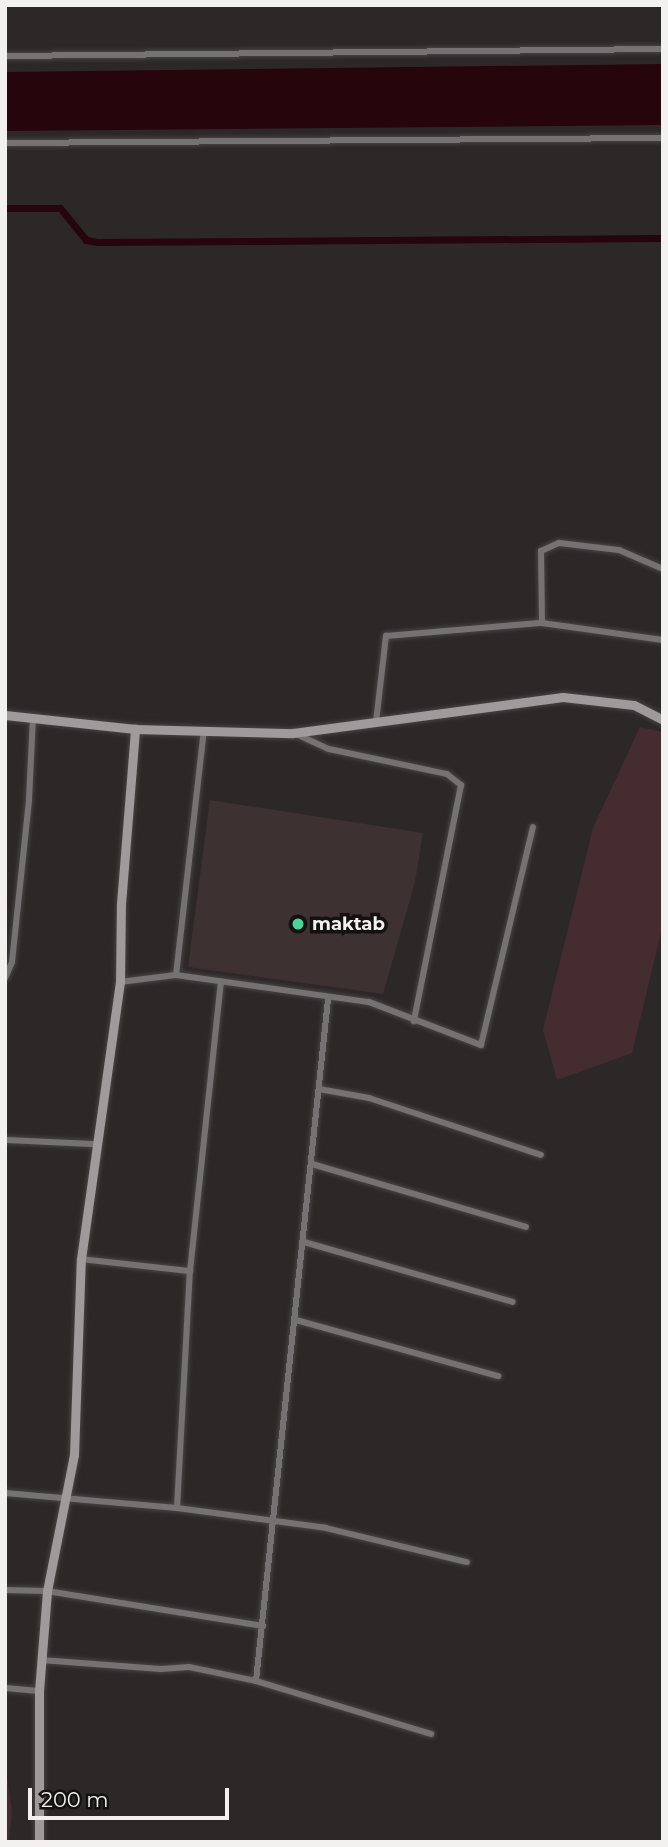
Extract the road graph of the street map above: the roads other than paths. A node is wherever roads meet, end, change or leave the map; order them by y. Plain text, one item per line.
1 (663, 49) edge
2 (5, 56) edge
3 (663, 138) edge
4 (5, 144) edge
5 (663, 569) edge
6 (542, 623) junction
7 (663, 640) edge
8 (5, 715) edge
9 (33, 717) junction
10 (663, 720) edge
11 (376, 722) junction
12 (135, 729) junction
13 (204, 731) junction
14 (293, 733) junction
15 (533, 827) dead end
16 (176, 975) junction
17 (5, 978) edge
18 (120, 982) junction
19 (221, 982) junction
20 (328, 999) junction
21 (414, 1021) junction
22 (319, 1089) junction
23 (5, 1140) edge
24 (94, 1144) junction
25 (541, 1155) dead end
26 (312, 1164) junction
27 (526, 1227) dead end
28 (304, 1242) junction
29 (81, 1259) junction
30 (190, 1271) junction
31 (513, 1302) dead end
32 (296, 1320) junction
33 (498, 1376) dead end
34 (5, 1493) edge
35 (65, 1497) junction
36 (177, 1508) junction
37 (276, 1522) junction
38 (467, 1562) dead end
39 (5, 1590) edge
40 (47, 1591) junction
41 (263, 1626) junction
42 (41, 1660) junction
43 (256, 1681) junction
44 (5, 1688) edge
45 (39, 1690) junction
46 (431, 1734) dead end
47 (39, 1842) edge

1 - 2 street
3 - 4 street
5 - 6 street
6 - 7 street
6 - 11 street
8 - 9 street
9 - 12 street
9 - 17 street
10 - 11 street
11 - 14 street
12 - 13 street
12 - 18 street
13 - 14 street
13 - 16 street
14 - 21 street
15 - 21 street
16 - 18 street
16 - 19 street
18 - 24 street
19 - 20 street
19 - 30 street
20 - 21 street
20 - 22 street
22 - 25 street
22 - 26 street
23 - 24 street
24 - 29 street
26 - 27 street
26 - 28 street
28 - 31 street
28 - 32 street
29 - 30 street
29 - 35 street
30 - 36 street
32 - 33 street
32 - 37 street
34 - 35 street
35 - 36 street
35 - 40 street
36 - 37 street
37 - 38 street
37 - 41 street
39 - 40 street
40 - 41 street
40 - 42 street
41 - 43 street
42 - 43 street
42 - 45 street
43 - 46 street
44 - 45 street
45 - 47 street

